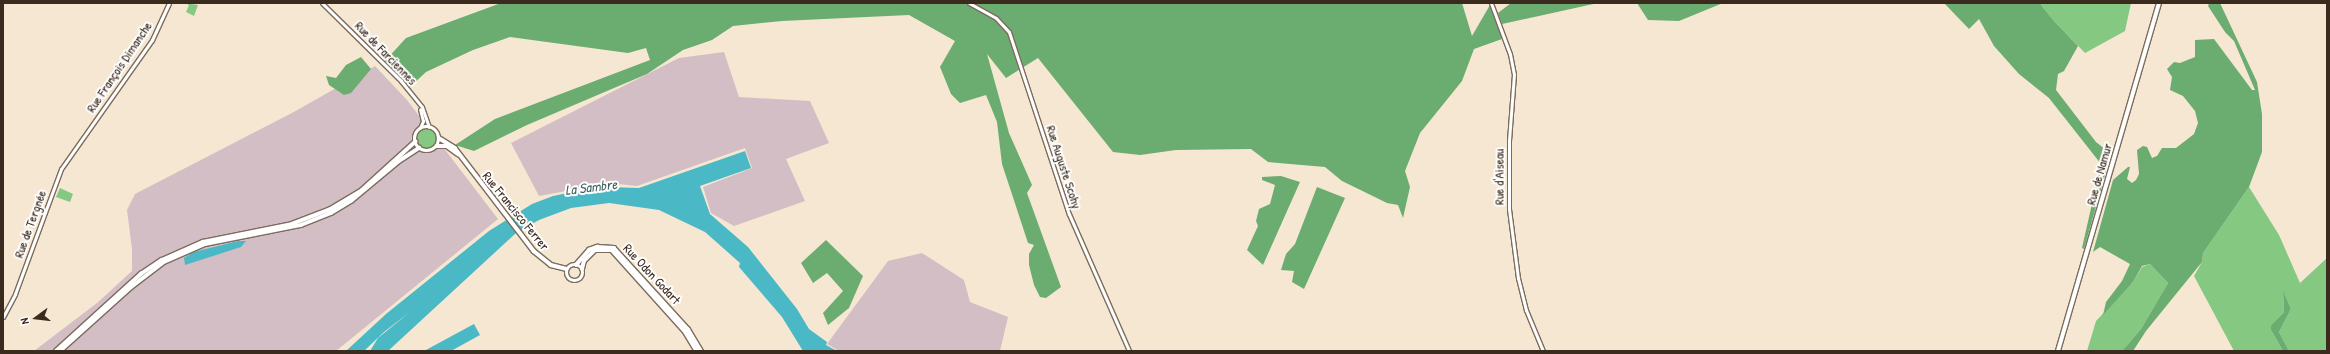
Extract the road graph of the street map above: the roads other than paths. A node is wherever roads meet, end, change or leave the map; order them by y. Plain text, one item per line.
1 (168, 3) edge
2 (322, 3) edge
3 (969, 3) edge
4 (1491, 3) edge
5 (2159, 3) edge
6 (417, 102) junction
7 (429, 127) junction
8 (420, 128) junction
9 (439, 138) junction
10 (81, 140) joint
11 (415, 142) junction
12 (437, 146) junction
13 (419, 148) junction
14 (458, 154) junction
15 (576, 264) junction
16 (567, 269) junction
17 (582, 269) junction
18 (146, 272) junction
19 (3, 317) edge
20 (56, 351) edge
21 (60, 351) edge
22 (697, 351) edge
23 (701, 351) edge
24 (1129, 351) edge
25 (1543, 351) edge
26 (2058, 351) edge

1 - 10 street, Rue François Dimanche
2 - 6 street, Rue de Farciennes
3 - 24 street, Rue Auguste Scohy
4 - 25 street, Rue d'Aiseau
5 - 26 main road, Rue de Namur
6 - 7 street, Rue de Farciennes
6 - 8 street, Rue de Farciennes
7 - 8 main road
7 - 9 main road
8 - 11 main road
9 - 12 main road
9 - 14 main road, Rue Francisco Ferrer
10 - 19 street, Rue de Tergnée
11 - 13 main road
11 - 18 main road
12 - 13 main road
12 - 14 main road, Rue Francisco Ferrer
13 - 18 main road
14 - 16 main road, Rue Francisco Ferrer
15 - 16 main road
15 - 17 main road
15 - 23 main road, Rue Odon Godart
16 - 17 main road
17 - 22 main road, Rue Odon Godart
18 - 20 main road
18 - 21 main road

